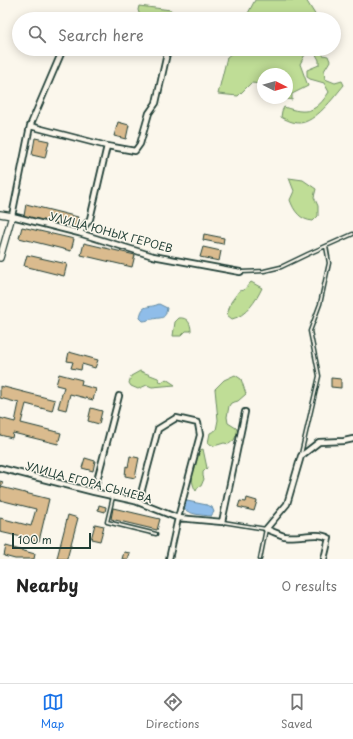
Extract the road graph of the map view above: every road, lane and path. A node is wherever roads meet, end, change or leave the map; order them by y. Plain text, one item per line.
1 (60, 56) edge
2 (166, 56) edge
3 (30, 126) junction
4 (107, 146) junction
5 (0, 214) edge
6 (12, 216) junction
7 (79, 233) junction
8 (353, 234) edge
9 (326, 246) junction
10 (0, 258) edge
11 (240, 272) joint
12 (119, 396) dead end
13 (245, 412) dead end
14 (353, 439) edge
15 (300, 456) junction
16 (0, 468) edge
17 (94, 492) junction
18 (113, 497) junction
19 (135, 501) junction
20 (178, 518) junction
21 (222, 522) junction
22 (266, 529) junction
23 (156, 534) dead end
24 (169, 559) edge
25 (260, 559) edge
26 (324, 559) edge

1 - 3 street
2 - 4 street
3 - 4 street
3 - 6 street
4 - 7 street
5 - 6 street, УЛИЦА ЮНЫХ ГЕРОЕВ
6 - 7 street, УЛИЦА ЮНЫХ ГЕРОЕВ
6 - 10 street
7 - 11 street, УЛИЦА ЮНЫХ ГЕРОЕВ
8 - 9 lane
9 - 11 lane
9 - 15 lane
12 - 17 street
13 - 21 street
14 - 15 street
15 - 22 street
16 - 17 street, УЛИЦА ЕГОРА СЫЧЕВА
17 - 18 street, УЛИЦА ЕГОРА СЫЧЕВА
18 - 19 street, УЛИЦА ЕГОРА СЫЧЕВА
18 - 23 lane
19 - 20 street, УЛИЦА ЕГОРА СЫЧЕВА
19 - 20 street
20 - 21 street, УЛИЦА ЕГОРА СЫЧЕВА
20 - 24 street
21 - 22 lane
22 - 25 lane
22 - 26 street

